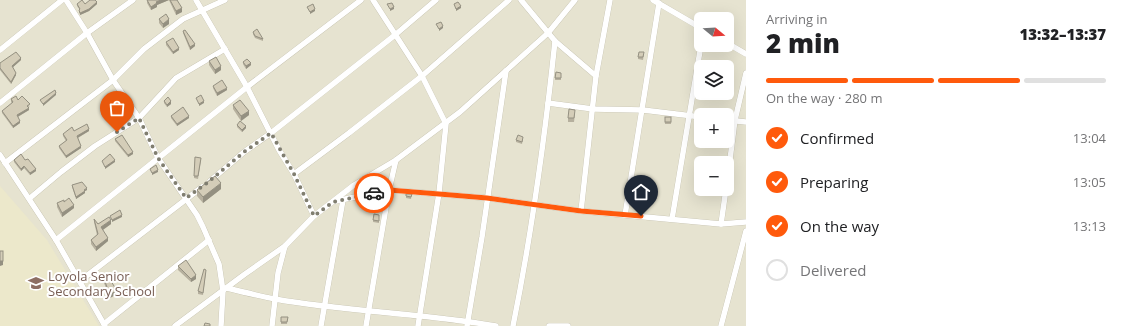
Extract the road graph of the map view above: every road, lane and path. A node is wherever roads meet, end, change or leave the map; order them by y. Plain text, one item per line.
1 (62, 0) edge
2 (66, 0) edge
3 (133, 0) edge
4 (196, 0) edge
5 (225, 0) edge
6 (361, 0) edge
7 (373, 0) edge
8 (436, 0) edge
9 (509, 0) edge
10 (521, 0) edge
11 (575, 0) edge
12 (610, 0) edge
13 (653, 0) edge
14 (659, 3) junction
15 (202, 10) junction
16 (694, 24) edge
17 (87, 33) junction
18 (548, 33) junction
19 (395, 35) junction
20 (555, 40) junction
21 (734, 47) edge
22 (225, 49) junction
23 (0, 50) edge
24 (700, 52) edge
25 (746, 54) edge
26 (506, 70) junction
27 (746, 74) edge
28 (422, 76) junction
29 (596, 76) junction
30 (113, 80) junction
31 (247, 87) junction
32 (0, 103) edge
33 (548, 103) junction
34 (593, 109) junction
35 (643, 110) junction
36 (689, 116) junction
37 (694, 116) edge
38 (139, 118) junction
39 (736, 120) junction
40 (746, 122) edge
41 (446, 124) junction
42 (271, 133) junction
43 (0, 155) edge
44 (731, 156) edge
45 (158, 158) junction
46 (396, 160) junction
47 (5, 163) junction
48 (294, 174) junction
49 (389, 190) junction
50 (439, 194) junction
51 (725, 196) edge
52 (30, 198) junction
53 (186, 198) junction
54 (487, 198) junction
55 (343, 200) junction
56 (333, 202) junction
57 (534, 205) junction
58 (581, 211) junction
59 (625, 215) junction
60 (314, 216) junction
61 (672, 219) junction
62 (746, 222) edge
63 (721, 224) junction
64 (746, 231) edge
65 (56, 240) junction
66 (209, 240) junction
67 (285, 246) junction
68 (80, 282) junction
69 (225, 290) junction
70 (274, 299) junction
71 (325, 306) junction
72 (369, 310) junction
73 (419, 317) junction
74 (185, 318) junction
75 (467, 324) edge
76 (105, 325) edge
77 (175, 326) edge
78 (182, 326) edge
79 (221, 326) edge
80 (272, 326) edge
81 (321, 326) edge
82 (366, 326) edge
83 (418, 326) edge
84 (496, 326) edge
85 (513, 326) edge
86 (549, 326) edge
87 (568, 326) edge
88 (721, 326) edge

1 - 23 street
2 - 17 street
3 - 17 street
4 - 15 street
5 - 15 street
6 - 31 street
7 - 19 street
8 - 19 street
9 - 28 street
10 - 18 street
11 - 18 street
12 - 29 street
13 - 14 street
14 - 16 street
14 - 35 street
15 - 22 street
15 - 30 street
17 - 30 street
17 - 32 street
18 - 20 street
18 - 26 street
19 - 28 street
19 - 42 street
20 - 29 street
20 - 33 street
21 - 25 street
22 - 31 street
22 - 38 street
24 - 36 street
26 - 41 street
26 - 54 street
27 - 39 street
28 - 41 street
28 - 48 street
29 - 34 street
30 - 38 street
30 - 47 street
31 - 42 street
31 - 45 street
33 - 34 street
33 - 57 street
34 - 35 street
34 - 58 street
35 - 36 street
35 - 59 street
36 - 37 street
36 - 61 street
38 - 45 street
38 - 52 street
39 - 40 street
39 - 44 street
41 - 46 street
41 - 50 street
42 - 48 street
42 - 53 street
43 - 47 street
45 - 53 street
45 - 65 street
46 - 49 street
46 - 56 street
47 - 52 street
48 - 60 street
49 - 50 street
49 - 55 street
49 - 72 street
50 - 54 street
50 - 73 street
51 - 63 street
52 - 65 street
53 - 66 street
53 - 68 street
54 - 57 street
54 - 75 street
55 - 56 street
55 - 71 street
56 - 60 street
57 - 58 street
57 - 85 street
58 - 59 street
59 - 61 street
60 - 67 street
61 - 63 street
62 - 63 street
64 - 88 street
65 - 68 street
66 - 69 street
66 - 76 street
67 - 69 street
67 - 70 street
68 - 76 street
69 - 70 street
69 - 74 street
69 - 79 street
70 - 71 street
70 - 80 street
71 - 72 street
71 - 81 street
72 - 73 street
72 - 82 street
73 - 75 street
73 - 83 street
74 - 77 street
74 - 78 street
75 - 84 street
86 - 87 street

